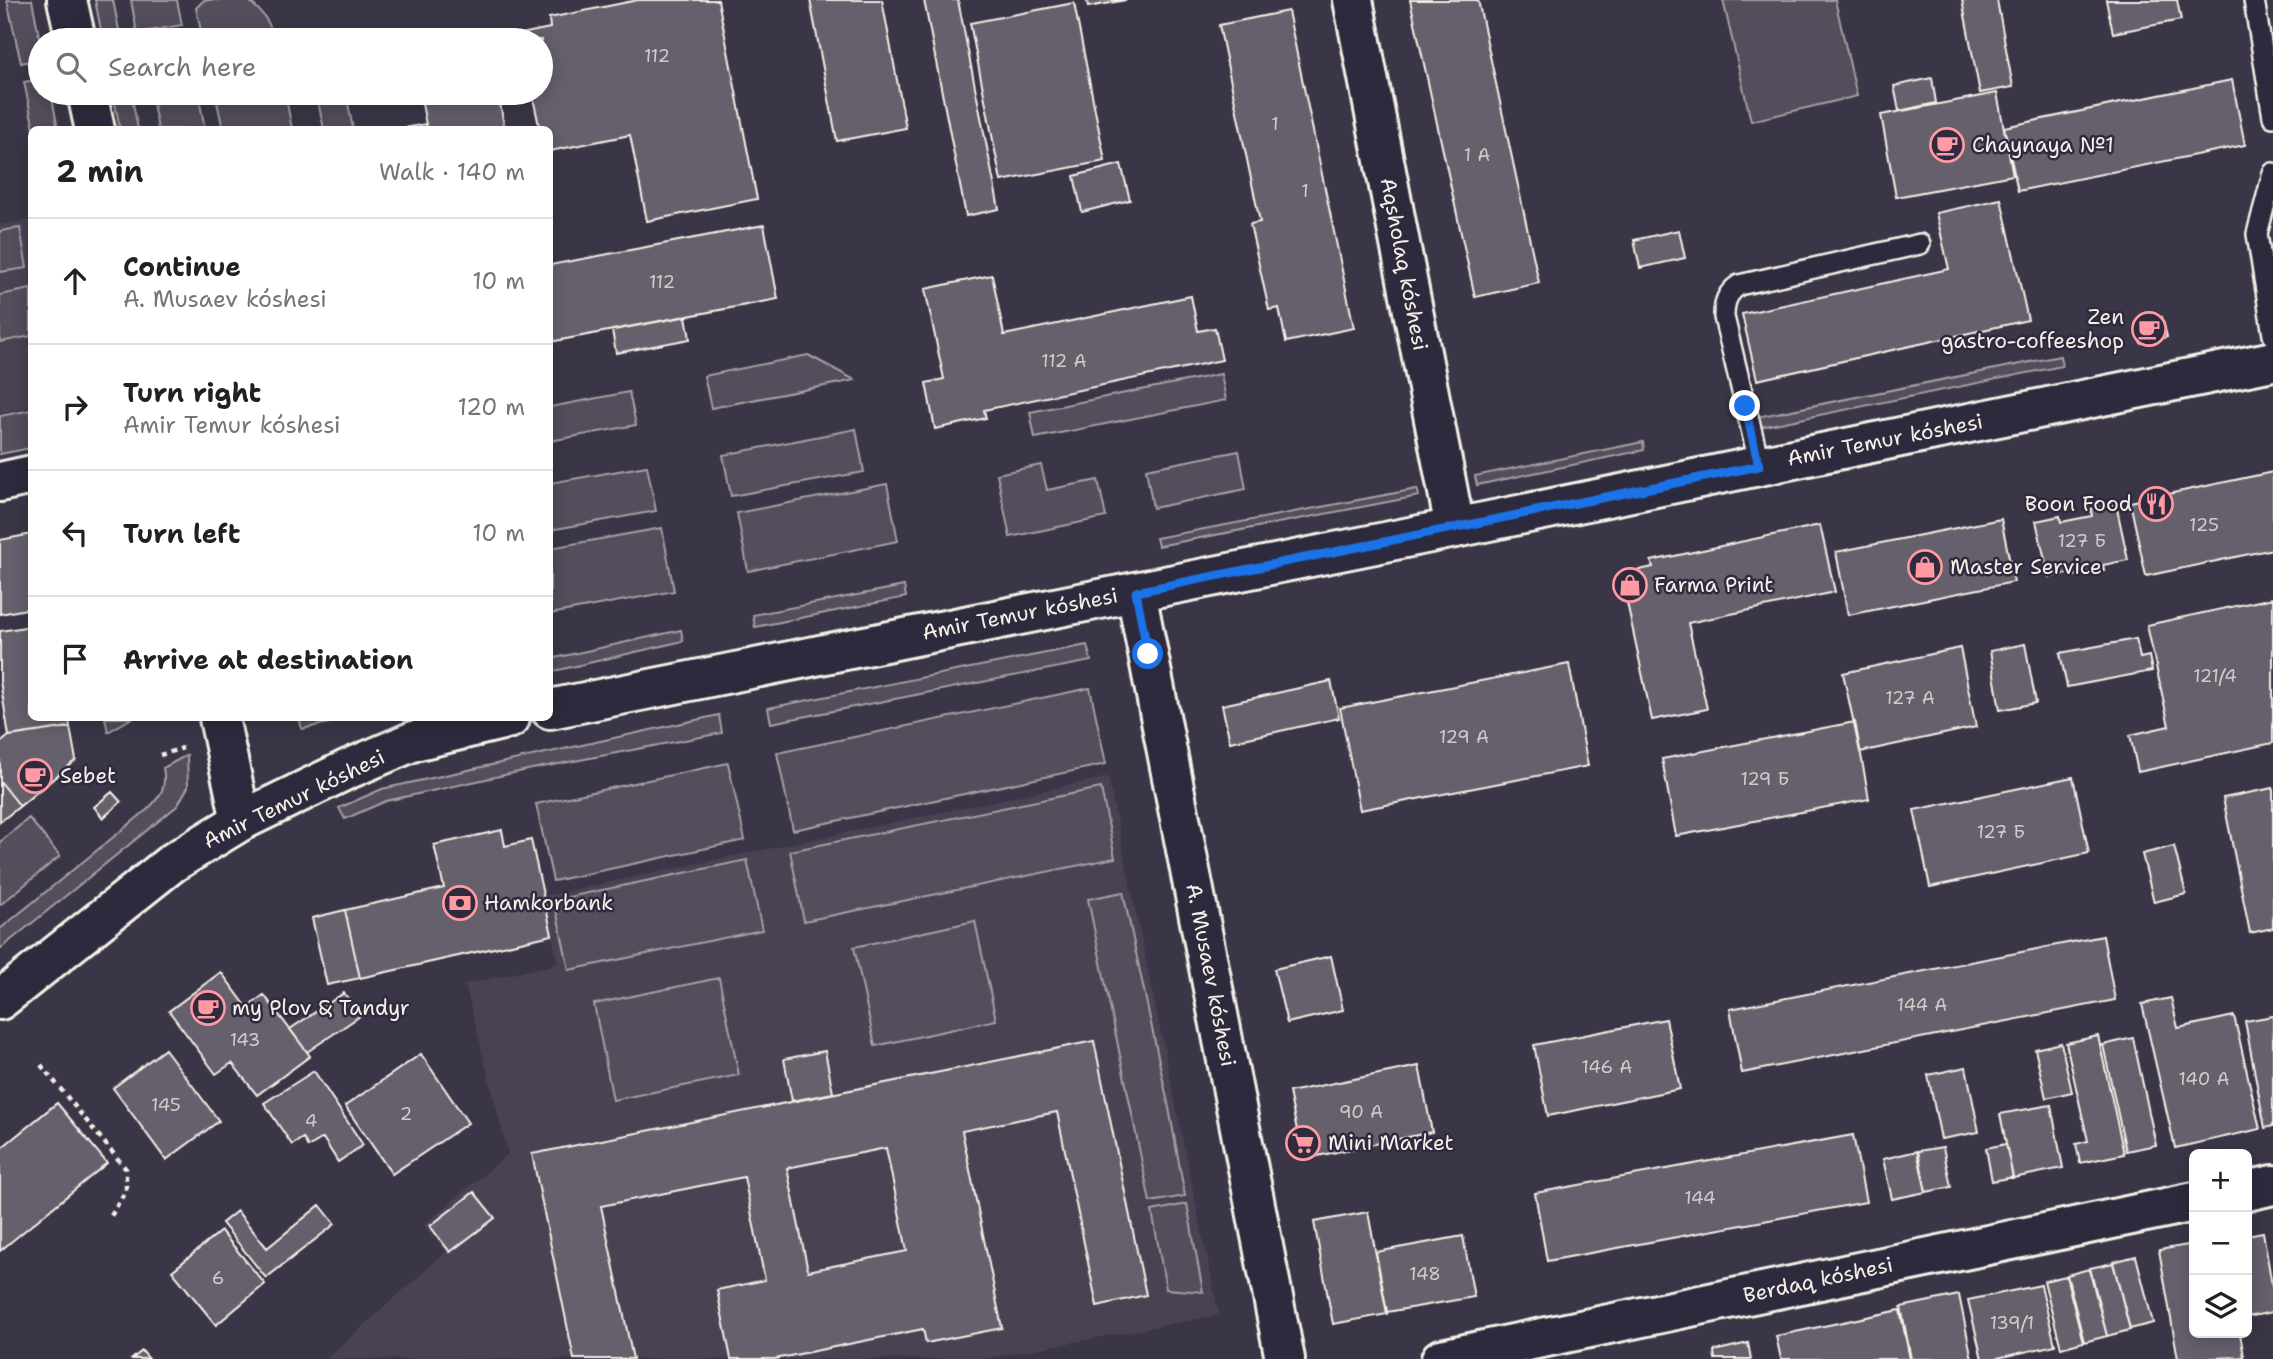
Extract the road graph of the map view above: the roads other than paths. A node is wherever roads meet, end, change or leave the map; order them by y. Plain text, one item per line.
1 (67, 0) edge
2 (1353, 0) edge
3 (2254, 0) edge
4 (73, 28) edge
5 (89, 105) edge
6 (2273, 117) edge
7 (93, 126) edge
8 (2273, 173) edge
9 (1920, 244) dead end
10 (2273, 335) edge
11 (2273, 361) edge
12 (1759, 466) junction
13 (28, 476) edge
14 (0, 482) edge
15 (1455, 528) junction
16 (1136, 592) junction
17 (553, 708) edge
18 (220, 721) edge
19 (495, 721) edge
20 (241, 821) junction
21 (0, 1000) edge
22 (2273, 1185) edge
23 (2252, 1190) edge
24 (2189, 1203) edge
25 (1285, 1359) edge
26 (1441, 1359) edge

1 - 4 main road
2 - 15 main road, Aqsholaq kóshesi
3 - 6 lane
5 - 7 main road
8 - 10 lane
9 - 12 lane
11 - 12 main road, Amir Temur kóshesi
12 - 15 main road, Amir Temur kóshesi
13 - 14 main road
15 - 16 main road, Amir Temur kóshesi
16 - 17 main road, Amir Temur kóshesi
16 - 25 main road, A. Musaev kóshesi
18 - 20 main road
19 - 20 main road, Amir Temur kóshesi
20 - 21 main road, Amir Temur kóshesi
22 - 23 main road
24 - 26 main road, Berdaq kóshesi

